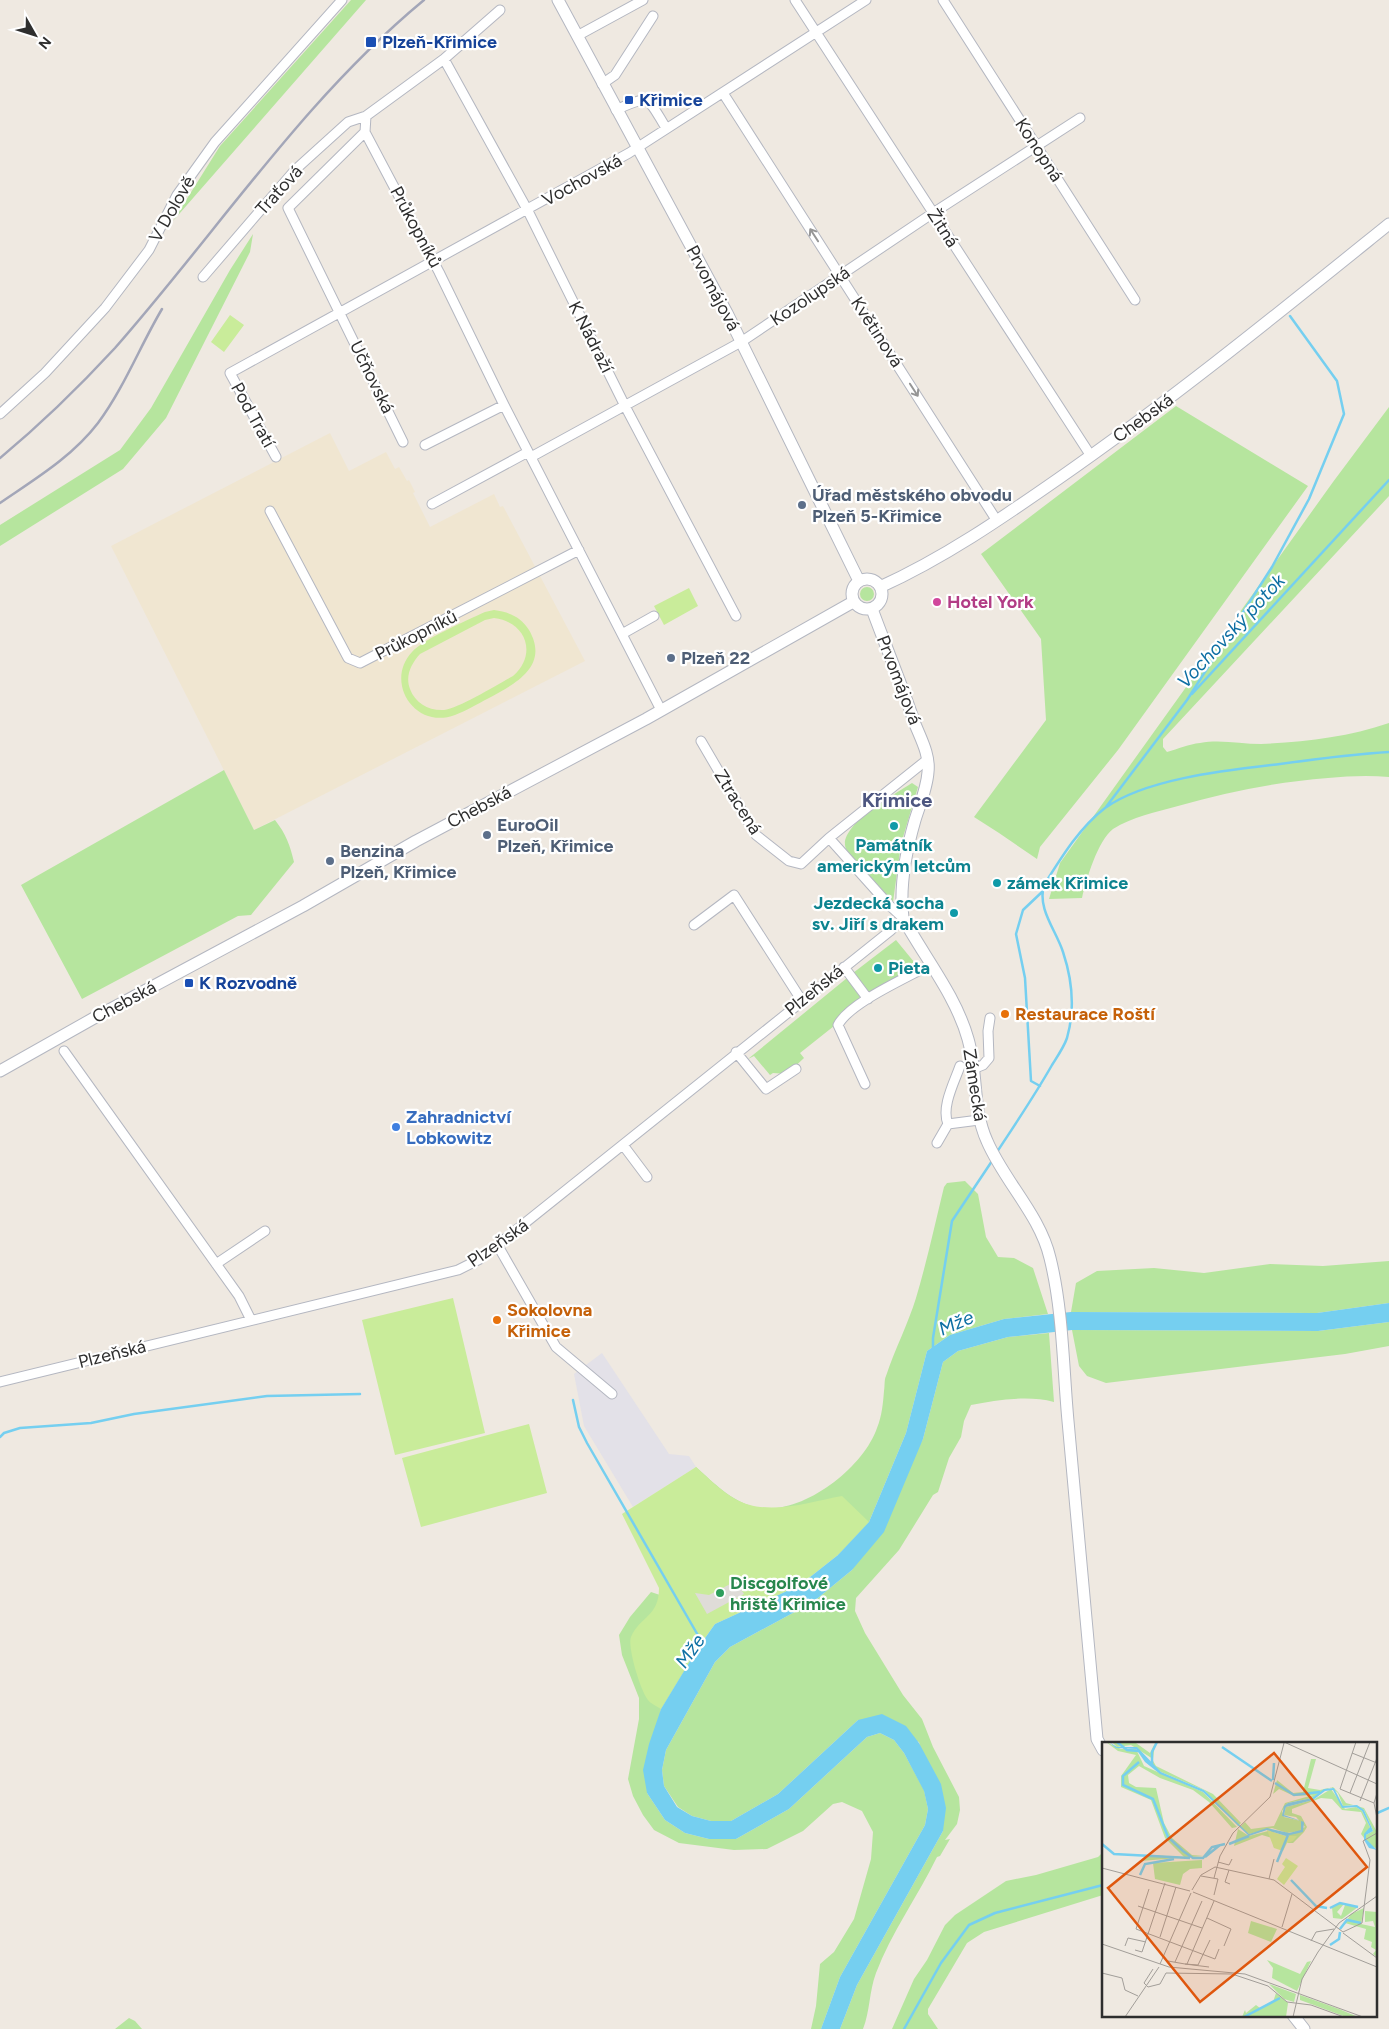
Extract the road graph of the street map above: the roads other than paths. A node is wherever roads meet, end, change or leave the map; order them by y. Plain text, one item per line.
1 (342, 0) edge
2 (558, 0) edge
3 (643, 0) edge
4 (795, 0) edge
5 (866, 0) edge
6 (943, 0) edge
7 (500, 10) dead end
8 (653, 16) dead end
9 (816, 33) junction
10 (577, 36) junction
11 (444, 59) junction
12 (602, 84) junction
13 (724, 93) junction
14 (616, 110) junction
15 (366, 116) junction
16 (1080, 118) dead end
17 (666, 128) junction
18 (365, 132) junction
19 (1036, 147) junction
20 (637, 148) junction
21 (288, 208) joint
22 (528, 211) junction
23 (933, 213) junction
24 (1389, 224) edge
25 (434, 262) junction
26 (203, 276) dead end
27 (840, 276) junction
28 (1135, 300) dead end
29 (340, 313) junction
30 (742, 342) junction
31 (504, 405) junction
32 (625, 406) junction
33 (0, 414) edge
34 (403, 442) dead end
35 (425, 445) dead end
36 (530, 454) junction
37 (1091, 456) junction
38 (276, 457) dead end
39 (432, 504) dead end
40 (270, 511) dead end
41 (997, 521) junction
42 (579, 550) junction
43 (860, 581) junction
44 (880, 587) junction
45 (853, 602) junction
46 (872, 609) junction
47 (654, 616) dead end
48 (736, 616) dead end
49 (622, 634) junction
50 (661, 710) junction
51 (701, 741) dead end
52 (927, 756) junction
53 (829, 838) junction
54 (903, 918) junction
55 (694, 925) dead end
56 (844, 967) junction
57 (922, 969) dead end
58 (868, 999) junction
59 (802, 1001) junction
60 (990, 1018) dead end
61 (64, 1051) dead end
62 (736, 1052) junction
63 (960, 1066) dead end
64 (796, 1069) dead end
65 (973, 1069) junction
66 (0, 1071) edge
67 (865, 1084) dead end
68 (979, 1120) junction
69 (948, 1124) junction
70 (937, 1143) dead end
71 (622, 1145) junction
72 (647, 1177) dead end
73 (265, 1231) dead end
74 (498, 1246) junction
75 (216, 1264) junction
76 (251, 1320) junction
77 (0, 1382) edge
78 (612, 1394) dead end
79 (1102, 1748) edge
80 (1294, 2016) edge
81 (1304, 2029) edge

1 - 33 street, V Dolově
2 - 10 street, Prvomájová
3 - 10 street
4 - 9 street, Žitná
5 - 9 street, Vochovská
6 - 19 street, Konopná
7 - 11 street, Traťová
8 - 12 street
9 - 13 street, Vochovská
9 - 23 street, Žitná
10 - 12 street, Prvomájová
11 - 15 street, Traťová
11 - 22 street, K Nádraží
12 - 14 street, Prvomájová
13 - 17 street, Vochovská
27 -> 13 street, Květinová
14 - 17 street
14 - 20 street, Prvomájová
15 - 18 street
15 - 26 street, Traťová
16 - 19 street, Kozolupská
17 - 20 street, Vochovská
18 - 21 street, Traťová
18 - 25 street, Průkopníků
19 - 23 street, Kozolupská
19 - 28 street, Konopná
20 - 22 street, Vochovská
20 - 30 street, Prvomájová
21 - 29 street, Učňovská
22 - 25 street, Vochovská
22 - 32 street, K Nádraží
23 - 27 street, Kozolupská
23 - 37 street, Žitná
24 - 37 street, Chebská
25 - 29 street, Vochovská
25 - 31 street, Průkopníků
27 - 30 street, Kozolupská
27 -> 41 street, Květinová
29 - 34 street, Učňovská
29 - 38 street, Pod Tratí
30 - 32 street, Kozolupská
30 - 43 street, Prvomájová
31 - 35 street
31 - 36 street, Průkopníků
32 - 36 street, Kozolupská
32 - 48 street, K Nádraží
36 - 39 street, Kozolupská
36 - 42 street, Průkopníků
37 - 41 street, Chebská
40 - 42 street, Průkopníků
41 - 44 street, Chebská
42 - 49 street, Průkopníků
43 - 44 street
43 - 45 street
44 - 46 street
45 - 46 street
45 - 50 street, Chebská
46 - 52 street, Prvomájová
47 - 49 street
49 - 50 street, Průkopníků
50 - 66 street, Chebská
51 - 53 street, Ztracená
52 - 53 street
52 - 54 street
53 - 54 street
54 - 56 street, Plzeňská
54 - 65 street, Zámecká
55 - 59 street
56 - 58 street
56 - 59 street, Plzeňská
57 - 58 street
58 - 67 street
59 - 62 street, Plzeňská
60 - 65 street
61 - 75 street
62 - 64 street
62 - 71 street, Plzeňská
63 - 69 street
65 - 68 street, Zámecká
68 - 69 street
68 - 79 street, Zámecká
69 - 70 street
71 - 72 street
71 - 74 street, Plzeňská
73 - 75 street
74 - 76 street, Plzeňská
74 - 78 street
75 - 76 street
76 - 77 street, Plzeňská
80 - 81 street

